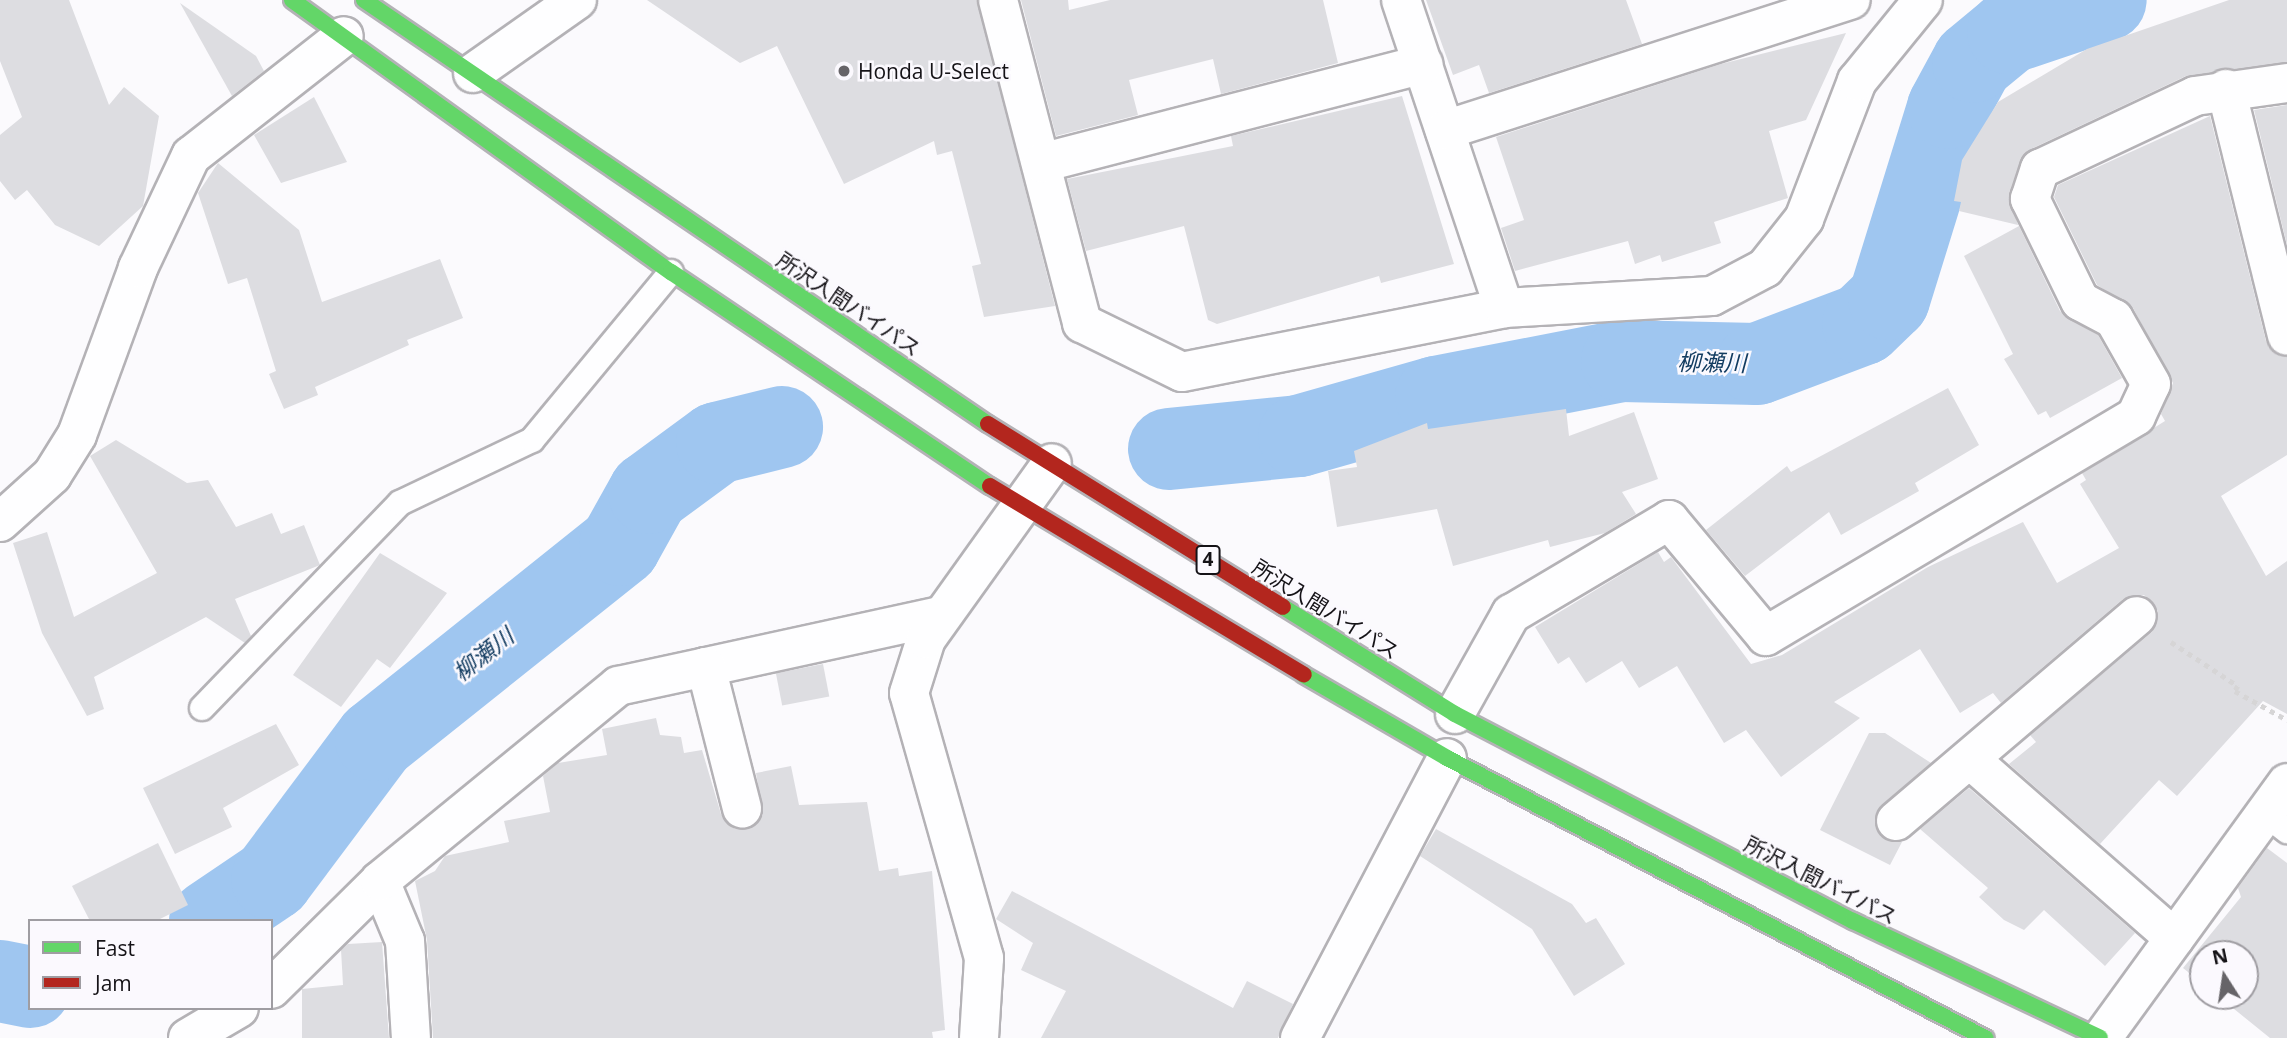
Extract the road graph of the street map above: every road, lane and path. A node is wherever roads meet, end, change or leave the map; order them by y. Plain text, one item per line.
1 (292, 0) edge
2 (363, 0) edge
3 (577, 0) edge
4 (998, 0) edge
5 (1401, 0) edge
6 (1851, 0) edge
7 (1923, 0) edge
8 (344, 36) junction
9 (1423, 64) junction
10 (473, 73) junction
11 (2287, 83) edge
12 (2226, 89) junction
13 (1445, 130) junction
14 (1041, 163) junction
15 (671, 272) junction
16 (1504, 308) junction
17 (2287, 336) edge
18 (1052, 463) junction
19 (1021, 507) junction
20 (0, 522) edge
21 (2137, 616) joint
22 (940, 617) junction
23 (706, 667) junction
24 (202, 708) dead end
25 (1455, 714) junction
26 (2287, 720) edge
27 (1447, 758) junction
28 (1972, 761) junction
29 (2287, 783) edge
30 (742, 808) dead end
31 (1896, 821) dead end
32 (2276, 822) edge
33 (380, 881) junction
34 (2174, 938) junction
35 (273, 987) edge
36 (236, 1010) edge
37 (188, 1038) edge
38 (411, 1038) edge
39 (979, 1038) edge
40 (1300, 1038) edge
41 (1985, 1038) edge
42 (2101, 1038) edge

1 - 8 main road
2 - 10 main road, 所沢入間バイパス / 4
3 - 10 street
4 - 14 street
5 - 9 street
6 - 13 street
7 - 16 street
8 - 15 main road
8 - 20 street
9 - 13 street
9 - 14 street
10 - 18 main road, 所沢入間バイパス / 4
11 - 12 street
12 - 17 street
12 - 25 street
13 - 16 street
14 - 16 street
15 - 19 main road
15 - 24 lane
18 - 19 street
18 - 25 main road, 所沢入間バイパス / 4
19 - 22 street
19 - 27 main road
21 - 26 path
21 - 28 street
22 - 23 street
22 - 39 street
23 - 30 street
23 - 33 street
25 - 42 main road, 所沢入間バイパス / 4
27 - 40 street
27 - 41 main road
28 - 31 street
28 - 34 street
29 - 32 street
32 - 34 street
33 - 35 street
33 - 38 street
34 - 42 street
36 - 37 street

